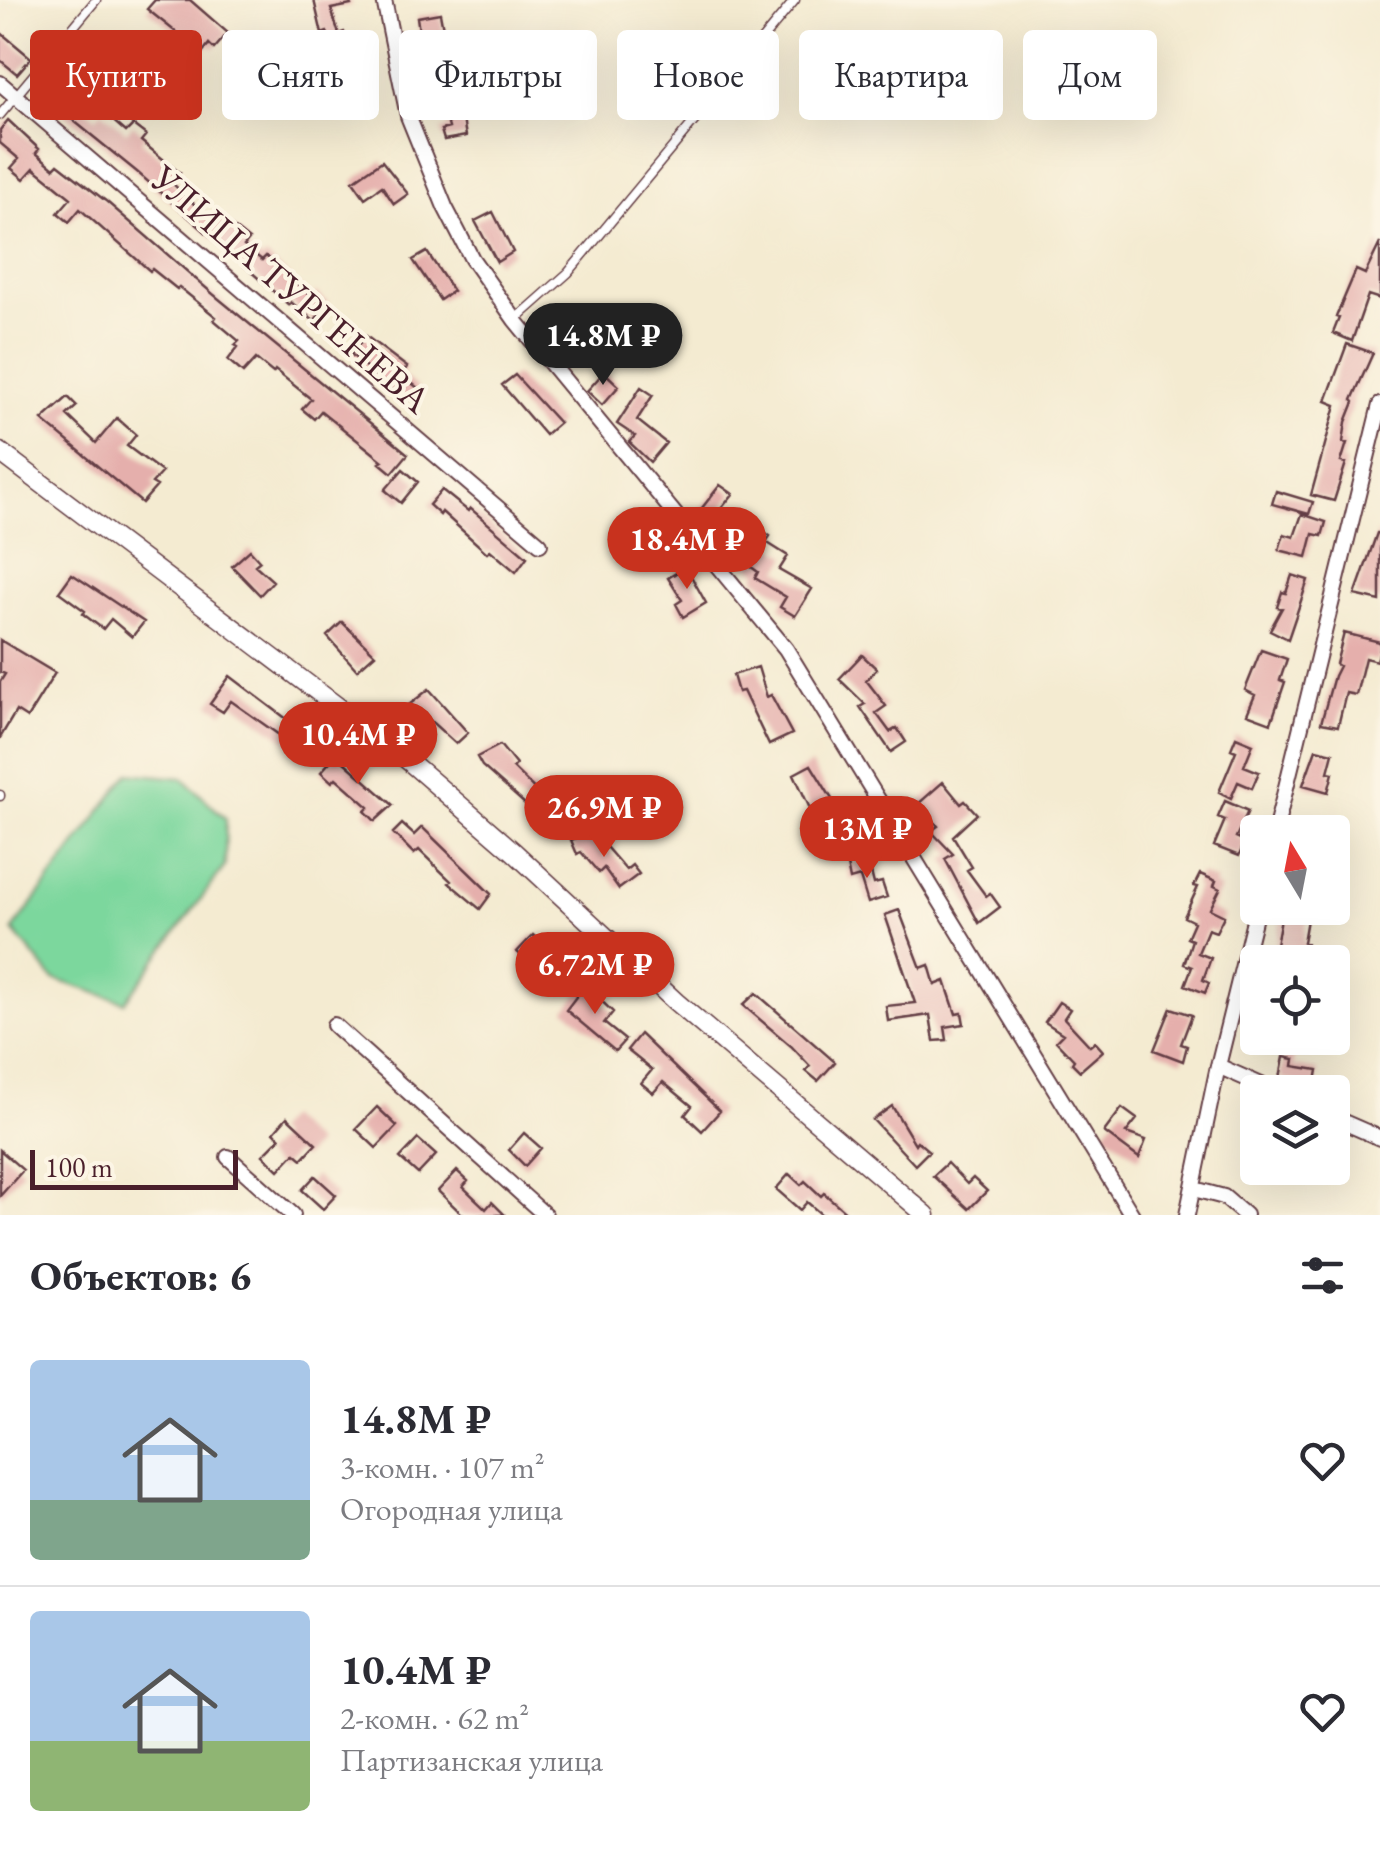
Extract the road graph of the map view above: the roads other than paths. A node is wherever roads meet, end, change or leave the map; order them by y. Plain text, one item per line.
1 (96, 0) edge
2 (384, 0) edge
3 (795, 0) edge
4 (0, 83) edge
5 (16, 96) junction
6 (0, 114) edge
7 (516, 320) junction
8 (1380, 405) edge
9 (0, 452) edge
10 (540, 544) dead end
11 (1279, 815) edge
12 (1253, 925) edge
13 (334, 1025) dead end
14 (1218, 1066) junction
15 (1240, 1076) edge
16 (1350, 1125) edge
17 (1380, 1138) edge
18 (228, 1157) dead end
19 (1194, 1189) junction
20 (293, 1215) edge
21 (545, 1215) edge
22 (926, 1215) edge
23 (1132, 1215) edge
24 (1187, 1215) edge
25 (1244, 1215) edge

1 - 5 lane
2 - 7 street
3 - 7 lane
4 - 5 street, УЛИЦА ТУРГЕНЕВА
5 - 6 lane
5 - 10 street, УЛИЦА ТУРГЕНЕВА
7 - 23 street
8 - 11 street
9 - 22 street
12 - 14 street
13 - 21 street
14 - 15 street
14 - 19 street
16 - 17 street
18 - 20 street
19 - 24 street
19 - 25 street

